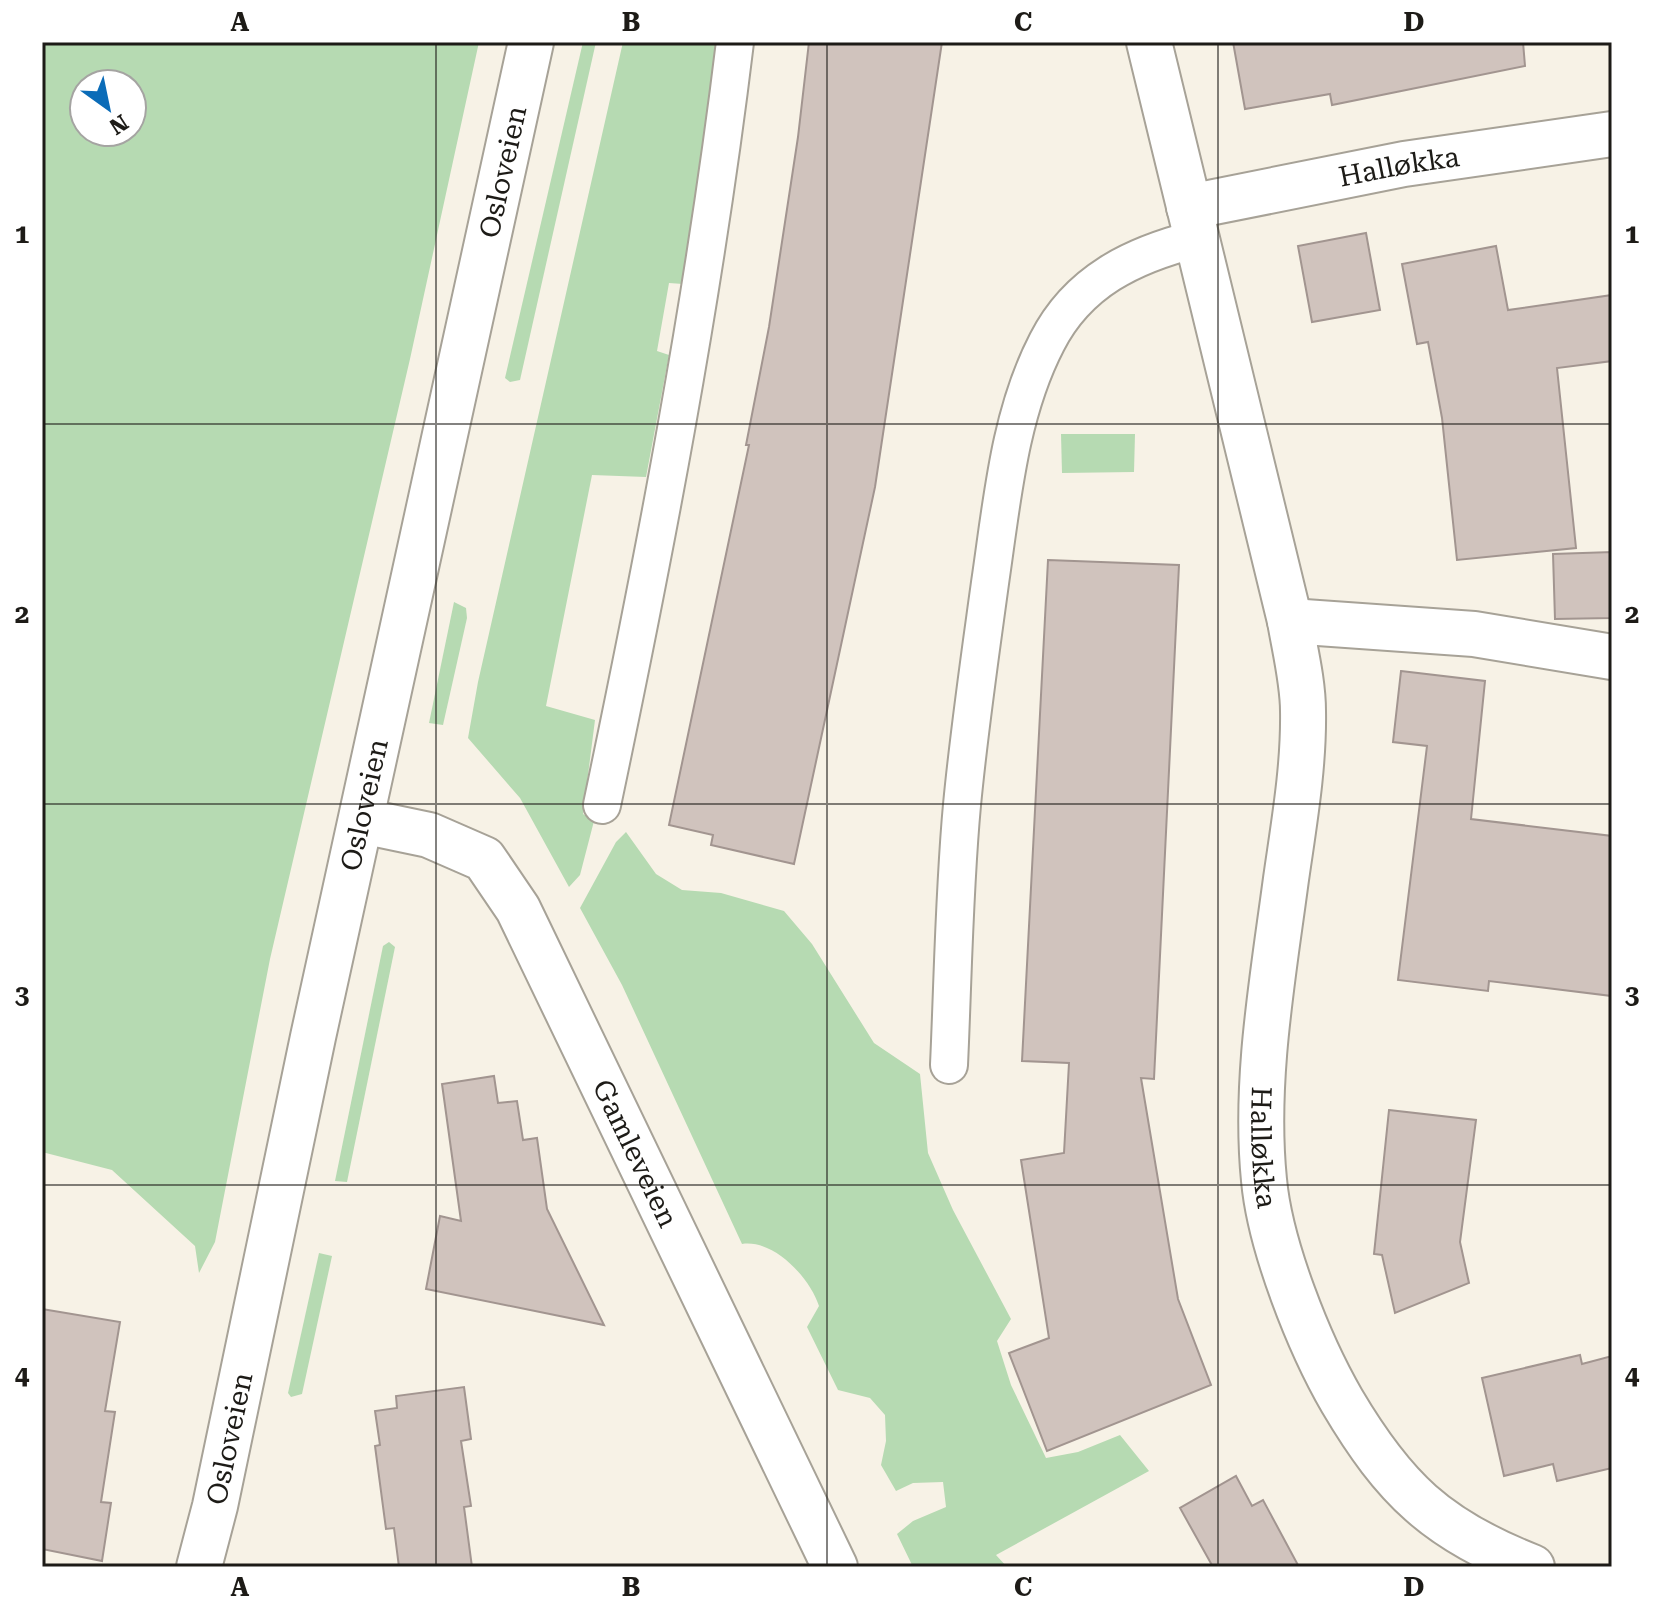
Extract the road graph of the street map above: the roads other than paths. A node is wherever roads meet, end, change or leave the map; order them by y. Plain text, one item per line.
1 (531, 42) edge
2 (735, 42) edge
3 (1149, 42) edge
4 (1612, 134) edge
5 (1192, 223) junction
6 (1290, 621) junction
7 (1612, 657) edge
8 (602, 805) dead end
9 (362, 821) junction
10 (949, 1065) dead end
11 (199, 1567) edge
12 (835, 1567) edge
13 (1532, 1567) edge

1 - 9 street, Osloveien
2 - 8 lane
3 - 5 street, Halløkka
4 - 5 street, Halløkka
5 - 6 street, Halløkka
5 - 10 lane
6 - 7 street
6 - 13 street, Halløkka
9 - 11 street, Osloveien
9 - 12 street, Gamleveien

